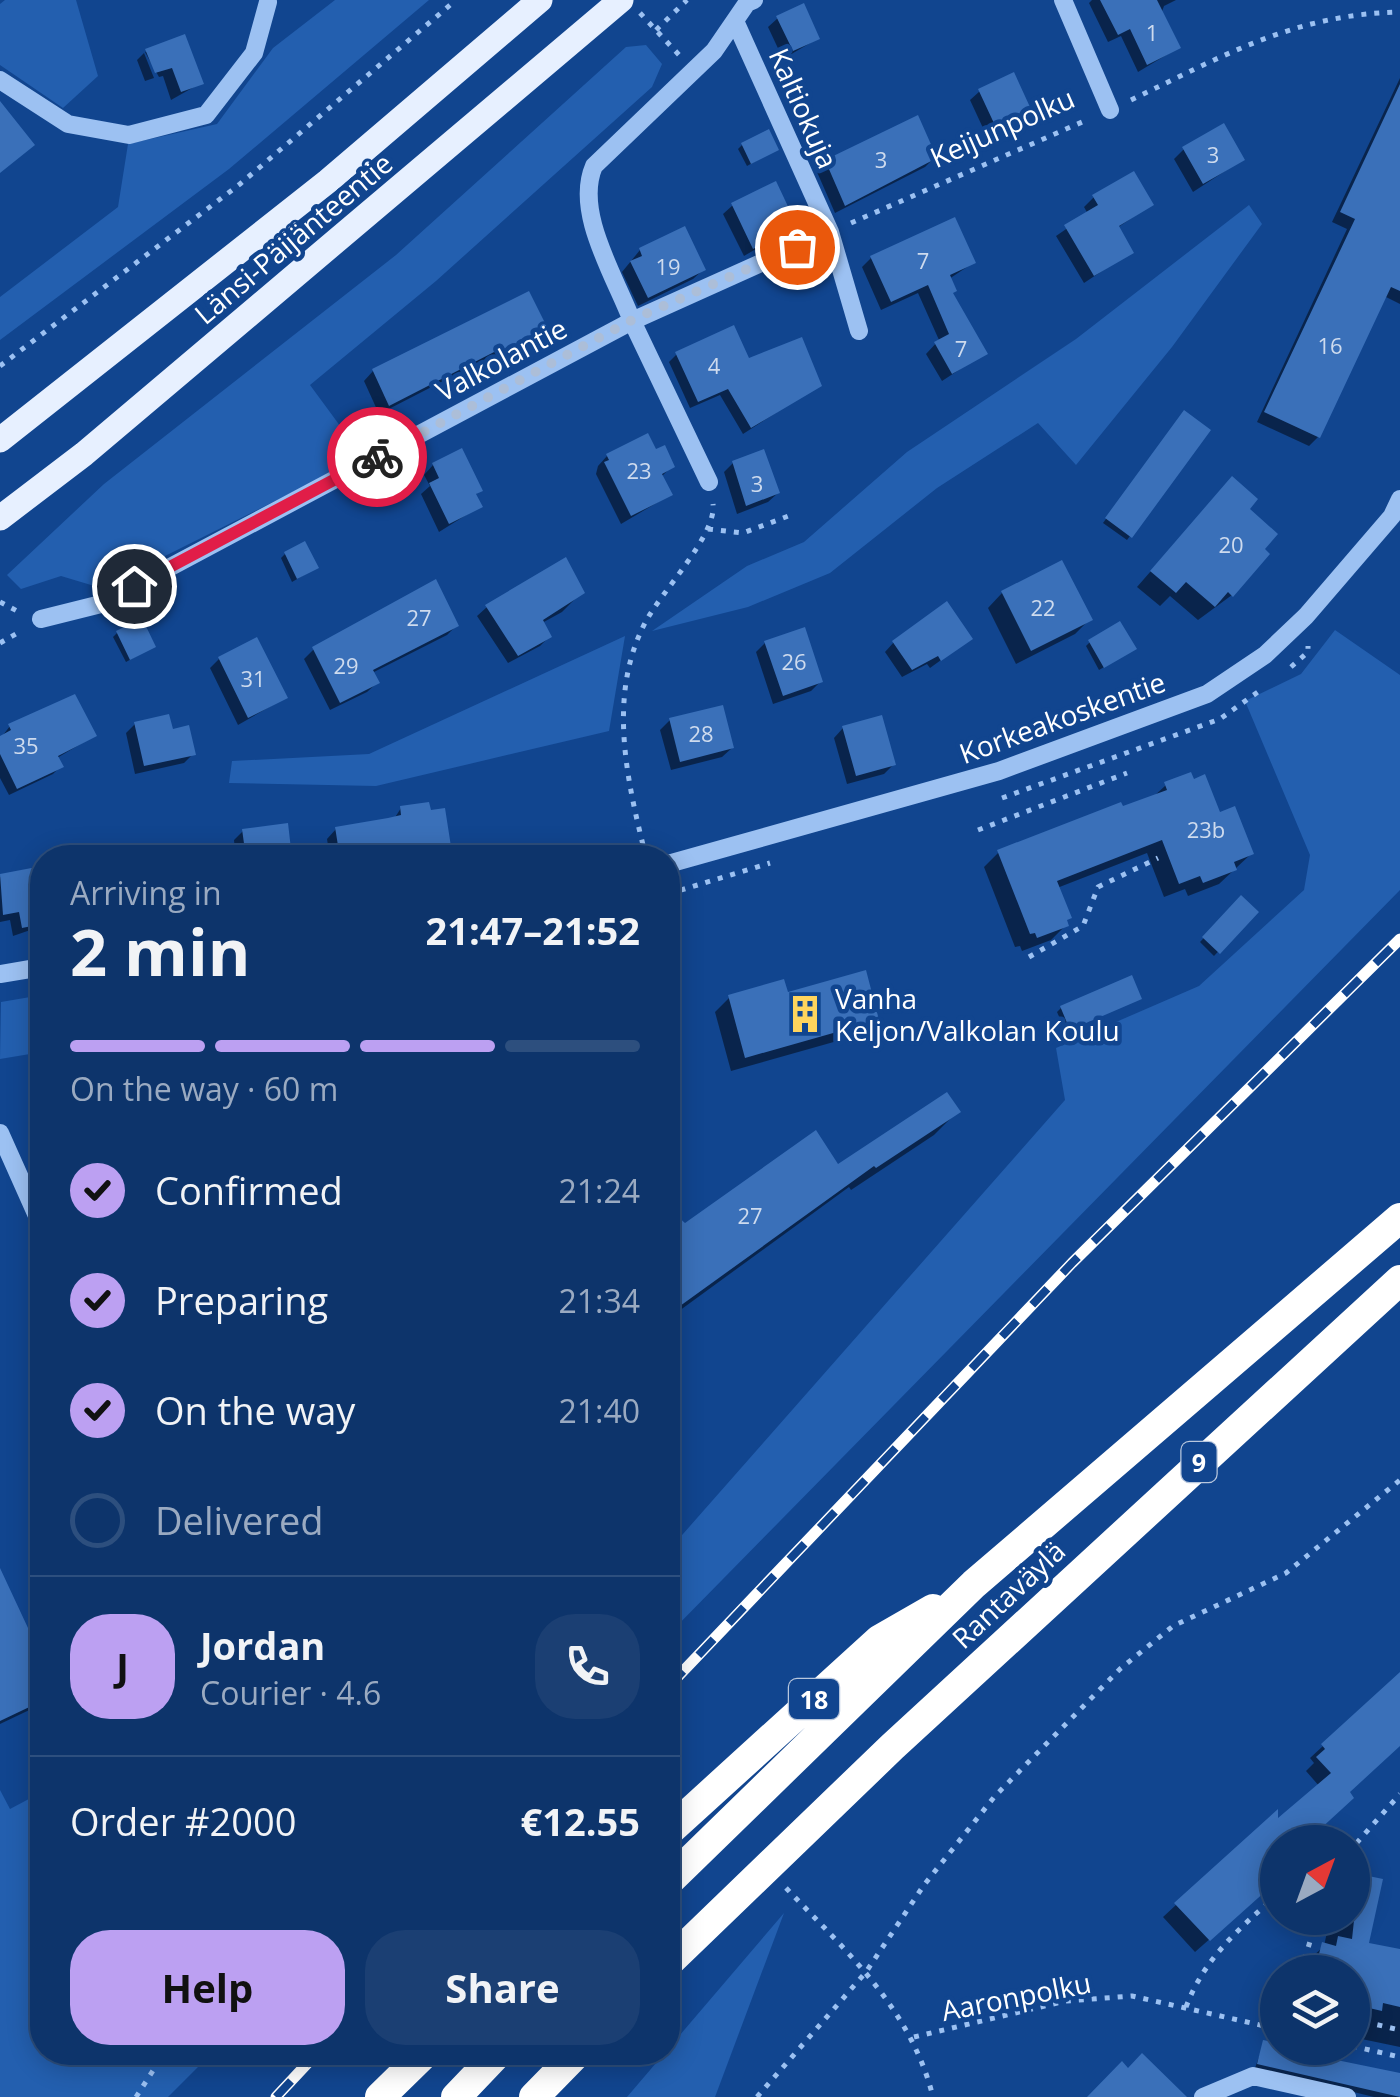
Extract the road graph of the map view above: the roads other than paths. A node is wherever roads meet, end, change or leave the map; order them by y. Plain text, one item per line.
1 (540, 0) edge
2 (622, 0) edge
3 (1062, 0) edge
4 (749, 1) edge
5 (268, 2) dead end
6 (735, 21) junction
7 (0, 80) edge
8 (1110, 110) road end
9 (830, 232) junction
10 (632, 320) junction
11 (859, 332) dead end
12 (0, 440) edge
13 (709, 482) road end
14 (1400, 499) edge
15 (0, 518) edge
16 (41, 619) dead end
17 (680, 861) edge
18 (30, 969) edge
19 (0, 974) edge
20 (0, 1133) edge
21 (30, 1200) edge
22 (1400, 1218) edge
23 (1400, 1280) edge
24 (974, 1584) junction
25 (680, 1821) edge
26 (680, 1870) edge
27 (680, 1951) edge
28 (413, 2065) edge
29 (487, 2065) edge
30 (565, 2065) edge
31 (380, 2097) edge
32 (456, 2097) edge
33 (534, 2097) edge
34 (1203, 2097) edge
35 (1347, 2097) edge

1 - 12 main road, Länsi-Päijänteentie
2 - 15 main road, Länsi-Päijänteentie
3 - 8 street
4 - 6 street
5 - 7 street
6 - 9 street, Kaltiokuja
6 - 10 street
9 - 10 street
9 - 11 street, Kaltiokuja
10 - 13 street
10 - 16 street, Valkolantie
14 - 17 street, Korkeakoskentie
18 - 19 street
20 - 21 street
22 - 24 highway, Rantaväylä / 9
23 - 27 highway, Rantaväylä / 9
24 - 25 highway, 18
24 - 26 highway, Rantaväylä / 9
28 - 31 highway
29 - 32 highway
30 - 33 highway
34 - 35 street

